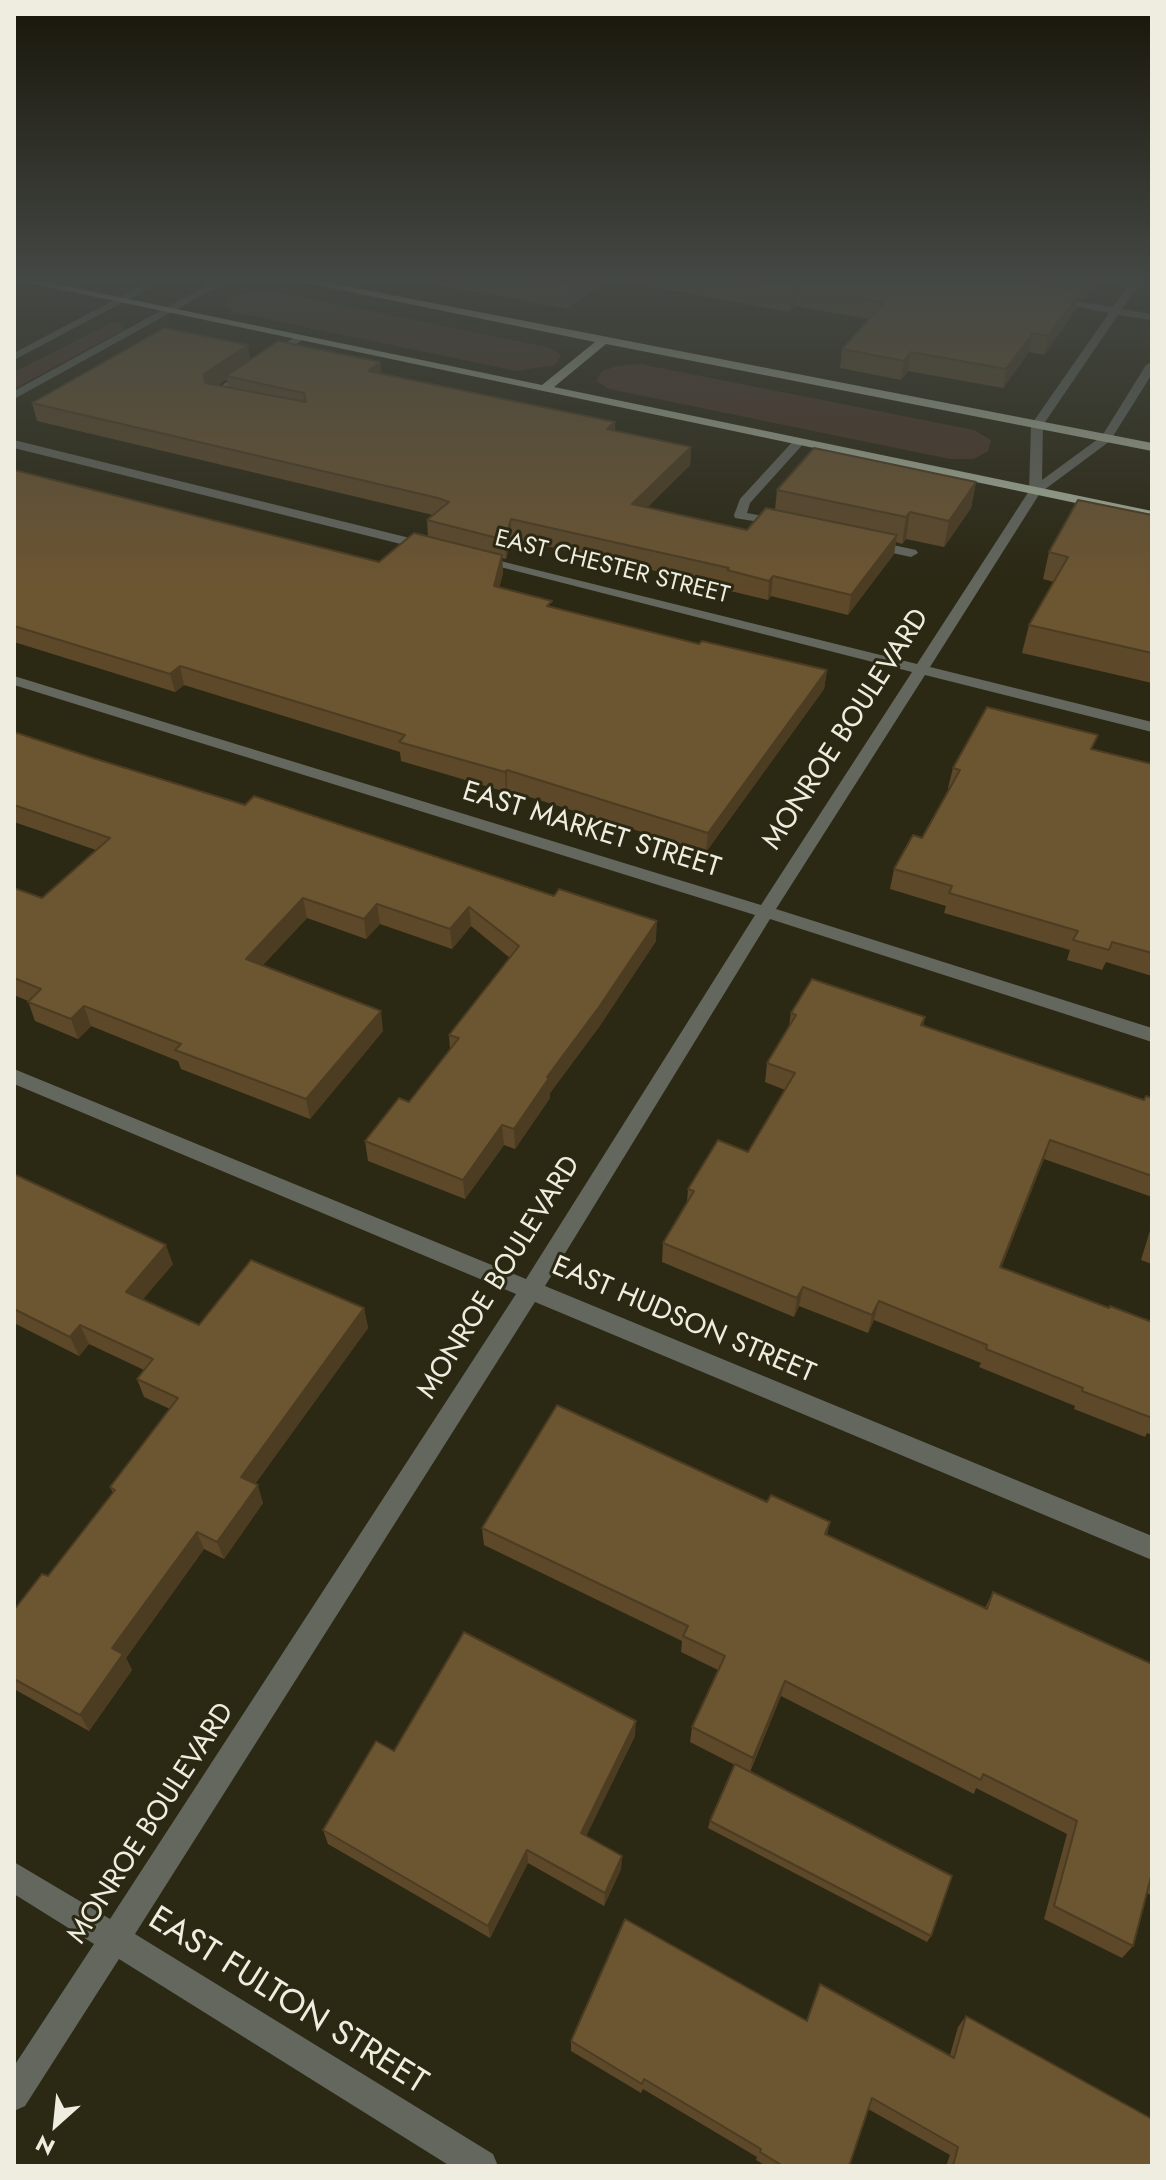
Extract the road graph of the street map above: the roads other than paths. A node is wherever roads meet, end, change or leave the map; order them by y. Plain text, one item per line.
1 (38, 383) edge
2 (232, 383) edge
3 (514, 383) edge
4 (552, 383) edge
5 (822, 383) edge
6 (1066, 383) edge
7 (1145, 383) edge
8 (544, 389) junction
9 (14, 396) edge
10 (243, 403) edge
11 (1037, 425) junction
12 (1106, 438) junction
13 (799, 442) junction
14 (14, 444) edge
15 (1152, 447) edge
16 (1035, 491) junction
17 (1152, 515) edge
18 (802, 528) edge
19 (849, 539) edge
20 (445, 551) edge
21 (911, 553) dead end
22 (460, 555) edge
23 (922, 670) junction
24 (14, 680) edge
25 (1152, 727) edge
26 (766, 912) junction
27 (1152, 1035) edge
28 (14, 1076) edge
29 (531, 1290) junction
30 (1152, 1548) edge
31 (14, 1877) edge
32 (113, 1940) junction
33 (14, 2095) edge
34 (481, 2166) edge

1 - 9 street
2 - 10 street
3 - 8 highway
4 - 8 highway
5 - 11 highway
6 - 11 street
7 - 12 street, MONROE BOULEVARD
8 - 13 highway
11 - 12 highway
11 - 16 street
12 - 15 highway
12 - 16 street, MONROE BOULEVARD
13 - 16 highway
13 - 18 street
14 - 20 street
16 - 17 highway
16 - 23 street, MONROE BOULEVARD
19 - 21 street
22 - 23 street, EAST CHESTER STREET
23 - 25 street, EAST CHESTER STREET
23 - 26 street, MONROE BOULEVARD
24 - 26 street, EAST MARKET STREET
26 - 27 street, EAST MARKET STREET
26 - 29 street, MONROE BOULEVARD
28 - 29 street, EAST HUDSON STREET
29 - 30 street, EAST HUDSON STREET
29 - 32 street, MONROE BOULEVARD
31 - 32 street, EAST FULTON STREET
32 - 33 street, MONROE BOULEVARD
32 - 34 street, EAST FULTON STREET

